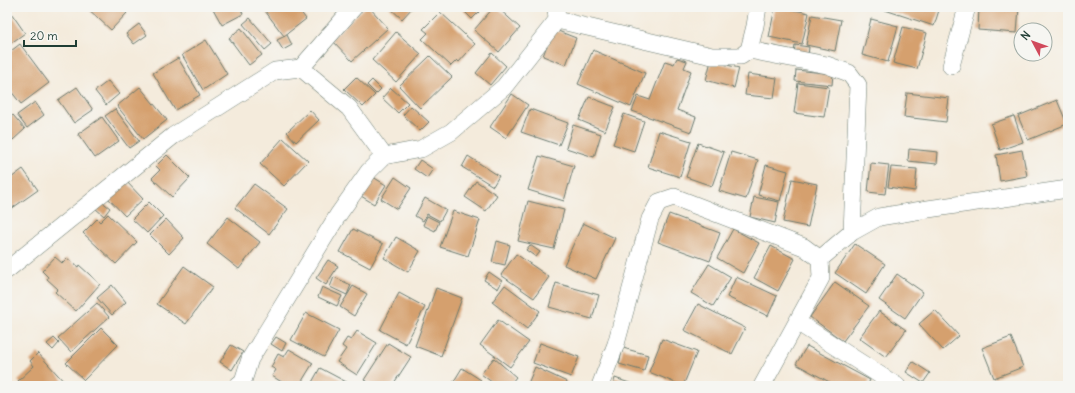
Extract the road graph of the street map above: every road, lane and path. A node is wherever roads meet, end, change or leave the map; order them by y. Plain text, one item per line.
1 (354, 7) edge
2 (758, 7) edge
3 (967, 7) edge
4 (557, 13) edge
5 (749, 50) junction
6 (951, 66) dead end
7 (301, 68) junction
8 (384, 156) junction
9 (1068, 190) edge
10 (852, 232) junction
11 (820, 258) junction
12 (7, 270) edge
13 (796, 322) junction
14 (243, 384) edge
15 (600, 386) edge
16 (762, 386) edge
17 (897, 386) edge

1 - 7 street
2 - 5 street
3 - 6 street
4 - 5 street
4 - 8 street
5 - 10 street
7 - 8 street
7 - 12 street
8 - 14 street
9 - 10 street
10 - 11 street
11 - 13 street
11 - 15 street
13 - 16 street
13 - 17 street

